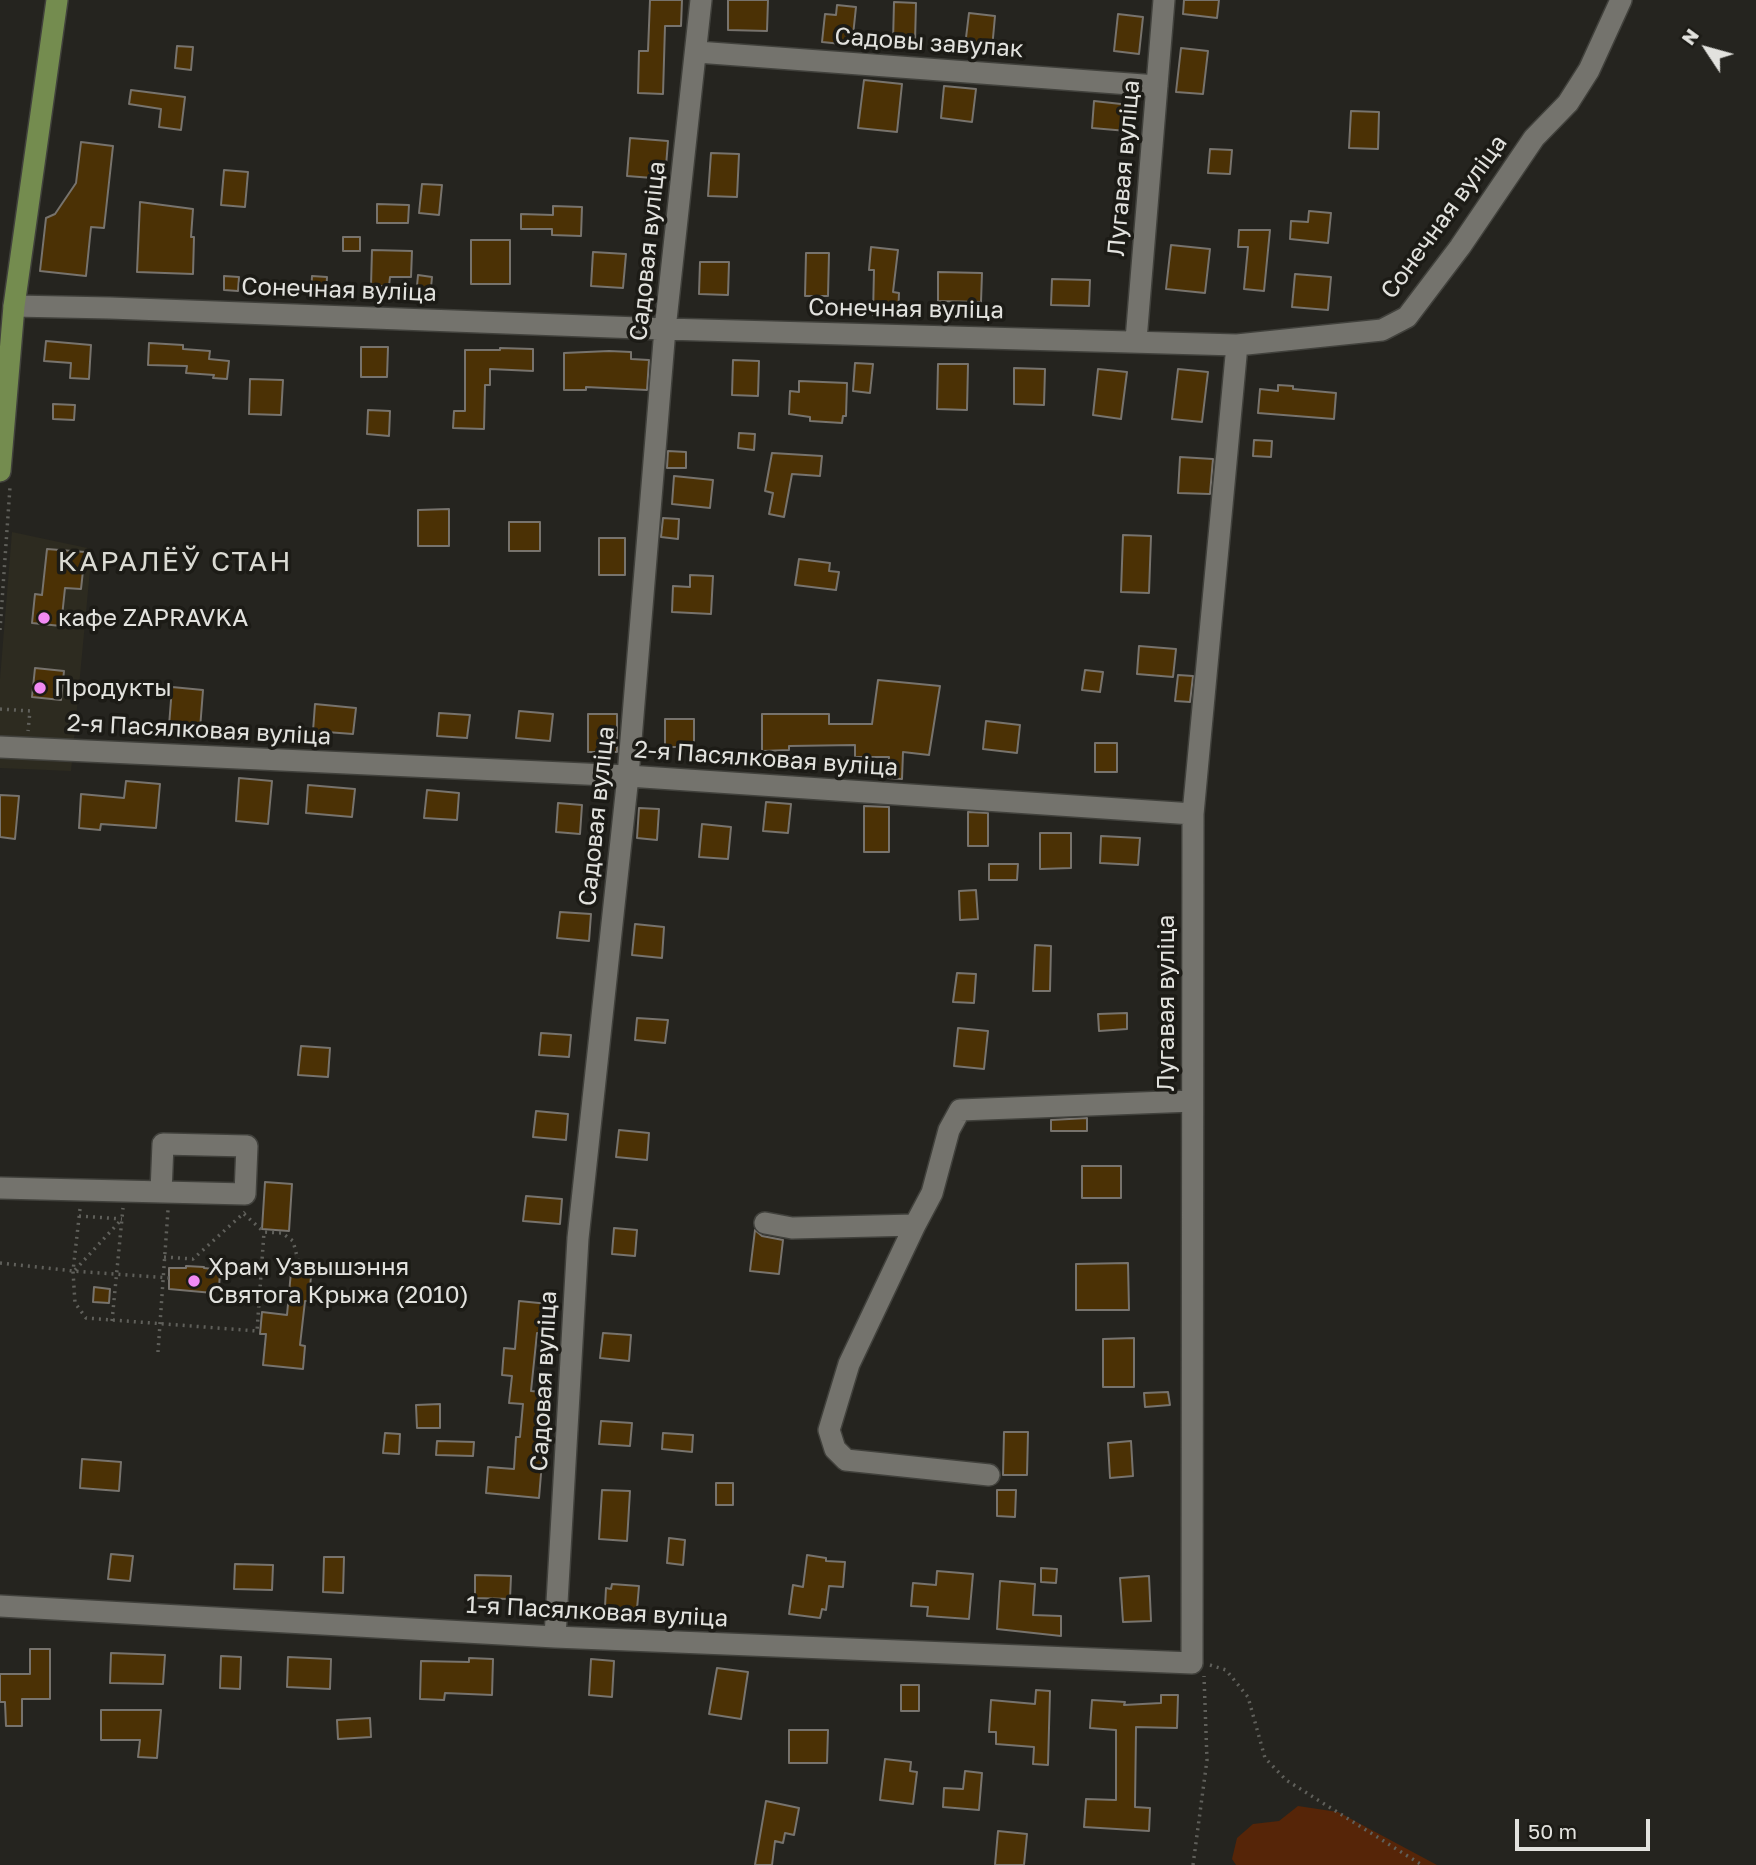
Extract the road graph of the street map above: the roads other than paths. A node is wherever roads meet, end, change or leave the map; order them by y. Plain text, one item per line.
1 (57, 0) edge
2 (701, 0) edge
3 (1164, 0) edge
4 (1621, 0) edge
5 (696, 52) junction
6 (1157, 86) junction
7 (14, 306) junction
8 (664, 329) junction
9 (1136, 340) junction
10 (1237, 345) junction
11 (0, 471) edge
12 (0, 747) edge
13 (628, 776) junction
14 (1193, 814) junction
15 (1192, 1101) junction
16 (0, 1188) edge
17 (165, 1201) junction
18 (765, 1223) dead end
19 (915, 1225) junction
20 (989, 1475) dead end
21 (0, 1606) edge
22 (555, 1637) junction
23 (1198, 1663) joint

1 - 7 main road
2 - 5 street, Садовая вуліца
3 - 6 street, Лугавая вуліца
4 - 10 street, Сонечная вуліца
5 - 6 street, Садовы завулак
5 - 8 street, Садовая вуліца
6 - 9 street, Лугавая вуліца
7 - 8 street, Сонечная вуліца
7 - 11 main road
8 - 9 street, Сонечная вуліца
8 - 13 street, Садовая вуліца
9 - 10 street, Сонечная вуліца
10 - 14 street, Лугавая вуліца
12 - 13 street, 2-я Пасялковая вуліца
13 - 14 street, 2-я Пасялковая вуліца
13 - 22 street, Садовая вуліца
14 - 15 street, Лугавая вуліца
15 - 19 street
15 - 23 street, Лугавая вуліца
16 - 17 street
17 - 17 street
18 - 19 street
19 - 20 street
21 - 22 street, 1-я Пасялковая вуліца
22 - 23 street, 1-я Пасялковая вуліца

